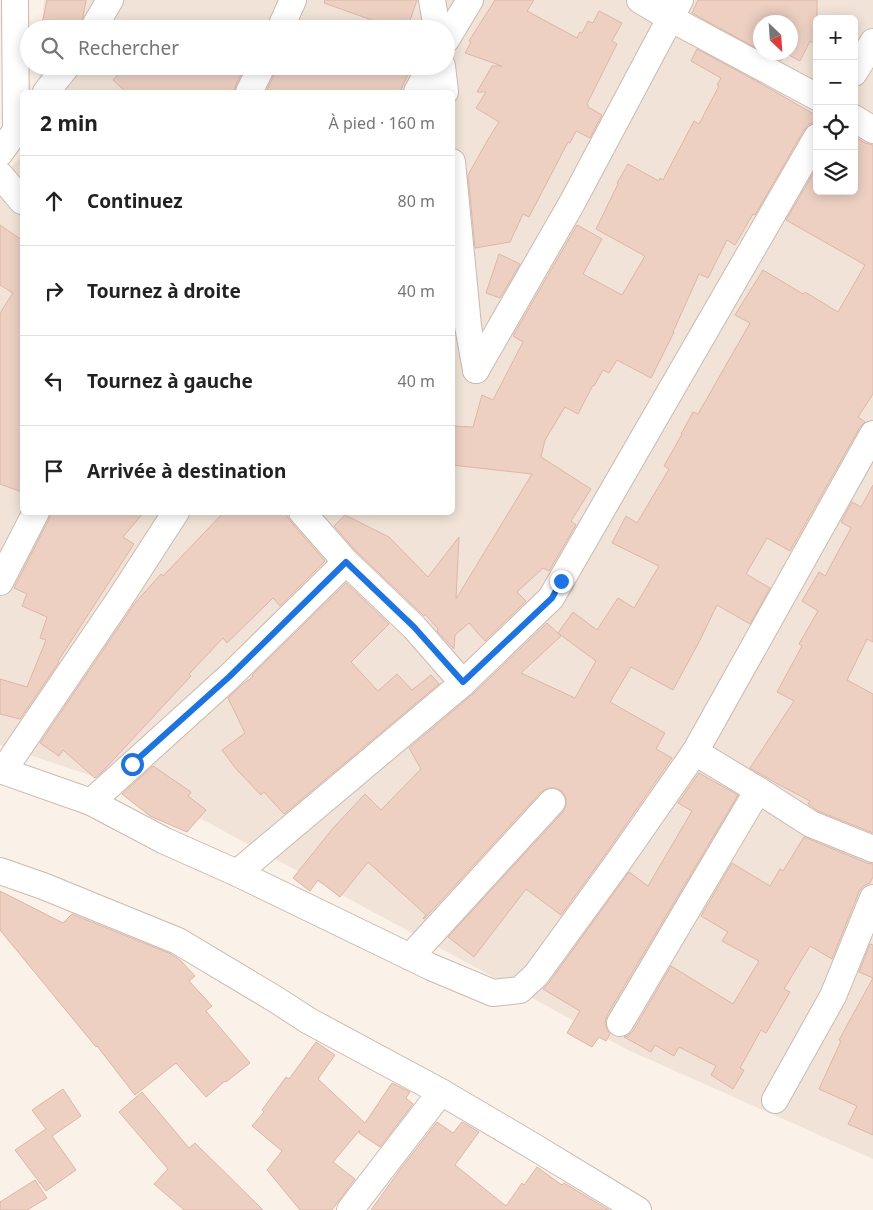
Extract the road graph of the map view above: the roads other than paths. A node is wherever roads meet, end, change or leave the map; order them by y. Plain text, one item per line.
1 (15, 0) edge
2 (110, 0) edge
3 (293, 0) edge
4 (432, 0) edge
5 (470, 0) edge
6 (640, 0) edge
7 (675, 9) edge
8 (98, 20) edge
9 (284, 20) edge
10 (435, 20) edge
11 (455, 25) edge
12 (873, 42) edge
13 (858, 67) edge
14 (60, 75) edge
15 (258, 75) edge
16 (426, 75) edge
17 (443, 75) edge
18 (48, 90) edge
19 (250, 90) edge
20 (417, 90) edge
21 (445, 90) edge
22 (813, 95) edge
23 (858, 121) edge
24 (19, 126) edge
25 (873, 130) edge
26 (813, 144) edge
27 (0, 153) edge
28 (0, 175) edge
29 (455, 193) edge
30 (20, 199) edge
31 (873, 434) edge
32 (34, 515) edge
33 (174, 515) edge
34 (305, 515) edge
35 (346, 562) junction
36 (0, 582) edge
37 (463, 682) junction
38 (695, 752) junction
39 (1, 771) edge
40 (758, 790) junction
41 (91, 802) junction
42 (552, 802) dead end
43 (873, 848) edge
44 (0, 871) edge
45 (237, 873) junction
46 (873, 898) edge
47 (410, 957) junction
48 (620, 1023) dead end
49 (441, 1092) junction
50 (775, 1100) dead end
51 (350, 1210) edge
52 (638, 1210) edge

1 - 24 street
2 - 8 street
3 - 9 street
4 - 10 street
5 - 11 street
6 - 7 street
7 - 22 street
7 - 29 street
12 - 13 street
14 - 18 street
15 - 19 street
16 - 20 street
17 - 21 street
23 - 25 street
24 - 27 street
26 - 37 street
28 - 30 street
31 - 38 street
32 - 36 street
33 - 39 street
34 - 35 street
35 - 37 street
35 - 41 street
37 - 45 street
38 - 40 street
38 - 47 street
39 - 41 street
40 - 43 street
40 - 48 street
41 - 45 street
42 - 47 street
44 - 49 street
45 - 47 street
46 - 50 street
49 - 51 street
49 - 52 street

